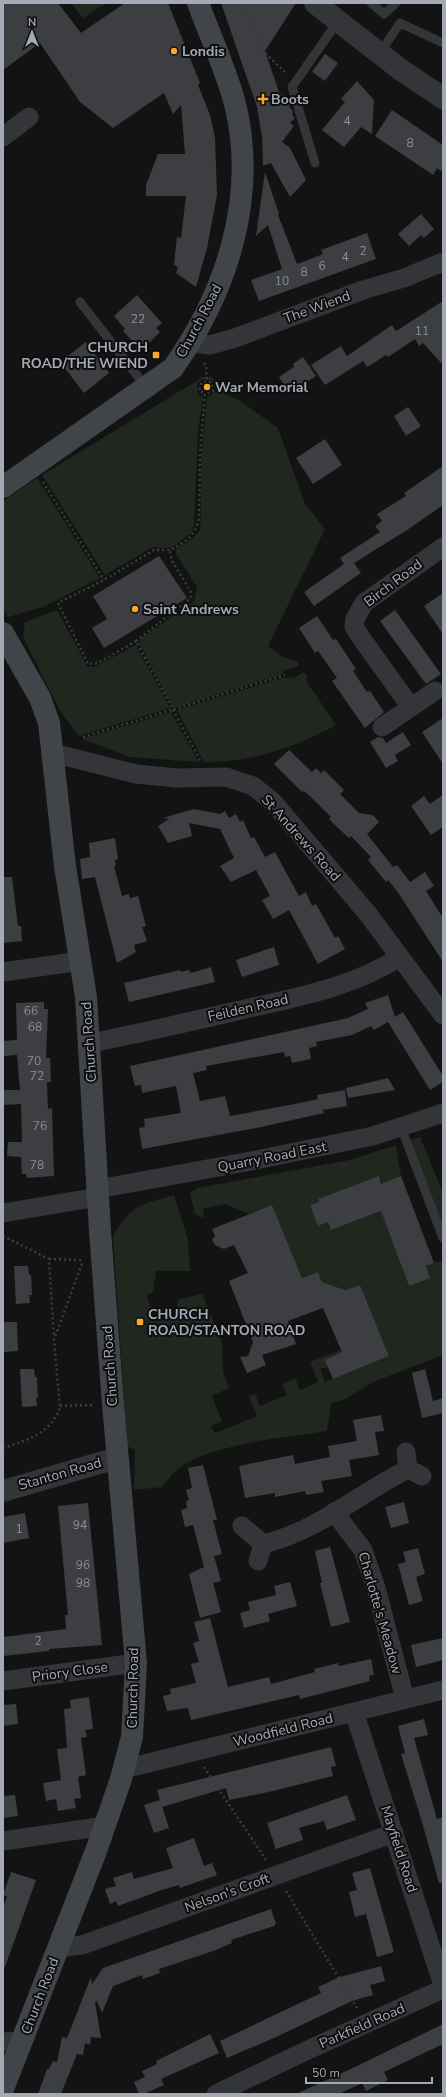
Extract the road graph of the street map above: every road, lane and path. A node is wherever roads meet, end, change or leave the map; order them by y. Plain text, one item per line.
1 (198, 3) edge
2 (244, 3) edge
3 (315, 3) edge
4 (371, 3) edge
5 (396, 3) edge
6 (338, 21) junction
7 (443, 42) edge
8 (380, 53) junction
9 (294, 82) junction
10 (443, 98) edge
11 (29, 117) dead end
12 (3, 137) edge
13 (315, 163) dead end
14 (443, 262) edge
15 (80, 302) dead end
16 (191, 343) junction
17 (146, 387) junction
18 (205, 394) junction
19 (32, 465) junction
20 (3, 487) edge
21 (443, 547) edge
22 (170, 550) junction
23 (104, 580) junction
24 (3, 633) edge
25 (136, 641) junction
26 (285, 675) dead end
27 (435, 691) dead end
28 (410, 706) junction
29 (172, 709) junction
30 (382, 727) dead end
31 (83, 737) dead end
32 (53, 753) junction
33 (209, 777) junction
34 (400, 957) junction
35 (81, 961) junction
36 (3, 972) edge
37 (443, 1014) edge
38 (90, 1043) junction
39 (443, 1113) edge
40 (401, 1127) junction
41 (98, 1193) junction
42 (3, 1213) edge
43 (3, 1236) edge
44 (443, 1238) edge
45 (84, 1252) dead end
46 (49, 1259) junction
47 (84, 1260) junction
48 (54, 1340) junction
49 (113, 1404) junction
50 (60, 1406) junction
51 (3, 1448) edge
52 (117, 1458) junction
53 (412, 1466) dead end
54 (3, 1491) edge
55 (334, 1512) junction
56 (242, 1526) dead end
57 (136, 1663) junction
58 (3, 1681) edge
59 (443, 1690) edge
60 (405, 1699) junction
61 (354, 1712) junction
62 (124, 1769) junction
63 (104, 1826) junction
64 (394, 1833) junction
65 (3, 1841) edge
66 (58, 1948) junction
67 (443, 1985) edge
68 (443, 1989) edge
69 (12, 2042) edge
70 (3, 2089) edge
71 (216, 2094) edge

1 - 16 main road, Church Road
2 - 9 path
3 - 6 street
4 - 5 lane
6 - 8 street
6 - 9 lane
7 - 8 lane
8 - 10 street
9 - 13 lane
11 - 12 street
14 - 16 street, The Wiend
15 - 17 lane
16 - 17 main road, Church Road
17 - 19 main road, Church Road
18 - 18 path
18 - 22 path
19 - 20 main road, Church Road
19 - 23 path
21 - 28 street, Birch Road
22 - 23 path
22 - 25 path
23 - 25 path
24 - 32 main road, Church Road
25 - 29 path
26 - 29 path
27 - 28 street
28 - 30 street
29 - 31 path
29 - 33 path
32 - 33 street, St Andrews Road
32 - 35 main road, Church Road
33 - 34 street, St Andrews Road
34 - 37 street, St Andrews Road
34 - 38 street, Feilden Road
35 - 36 street
35 - 38 main road, Church Road
38 - 41 main road, Church Road
39 - 40 street, Quarry Road East
40 - 41 street, Quarry Road East
40 - 44 lane
41 - 42 street, Quarry Road East
41 - 49 main road, Church Road
43 - 46 path
45 - 47 path
46 - 47 path
46 - 48 path
47 - 48 path
48 - 50 path
49 - 50 path
49 - 52 main road, Church Road
50 - 51 path
52 - 54 street, Stanton Road
52 - 57 main road, Church Road
53 - 55 street
55 - 56 street
55 - 60 street, Charlotte's Meadow
57 - 58 street, Priory Close
57 - 62 main road, Church Road
59 - 60 street, Woodfield Road
60 - 61 street, Woodfield Road
61 - 62 street, Woodfield Road
61 - 64 street, Mayfield Road
62 - 63 main road, Church Road
63 - 65 street
63 - 66 main road, Church Road
64 - 66 street, Nelson's Croft
64 - 67 street, Mayfield Road
66 - 69 main road, Church Road
68 - 71 street, Parkfield Road
69 - 70 main road, Church Road

